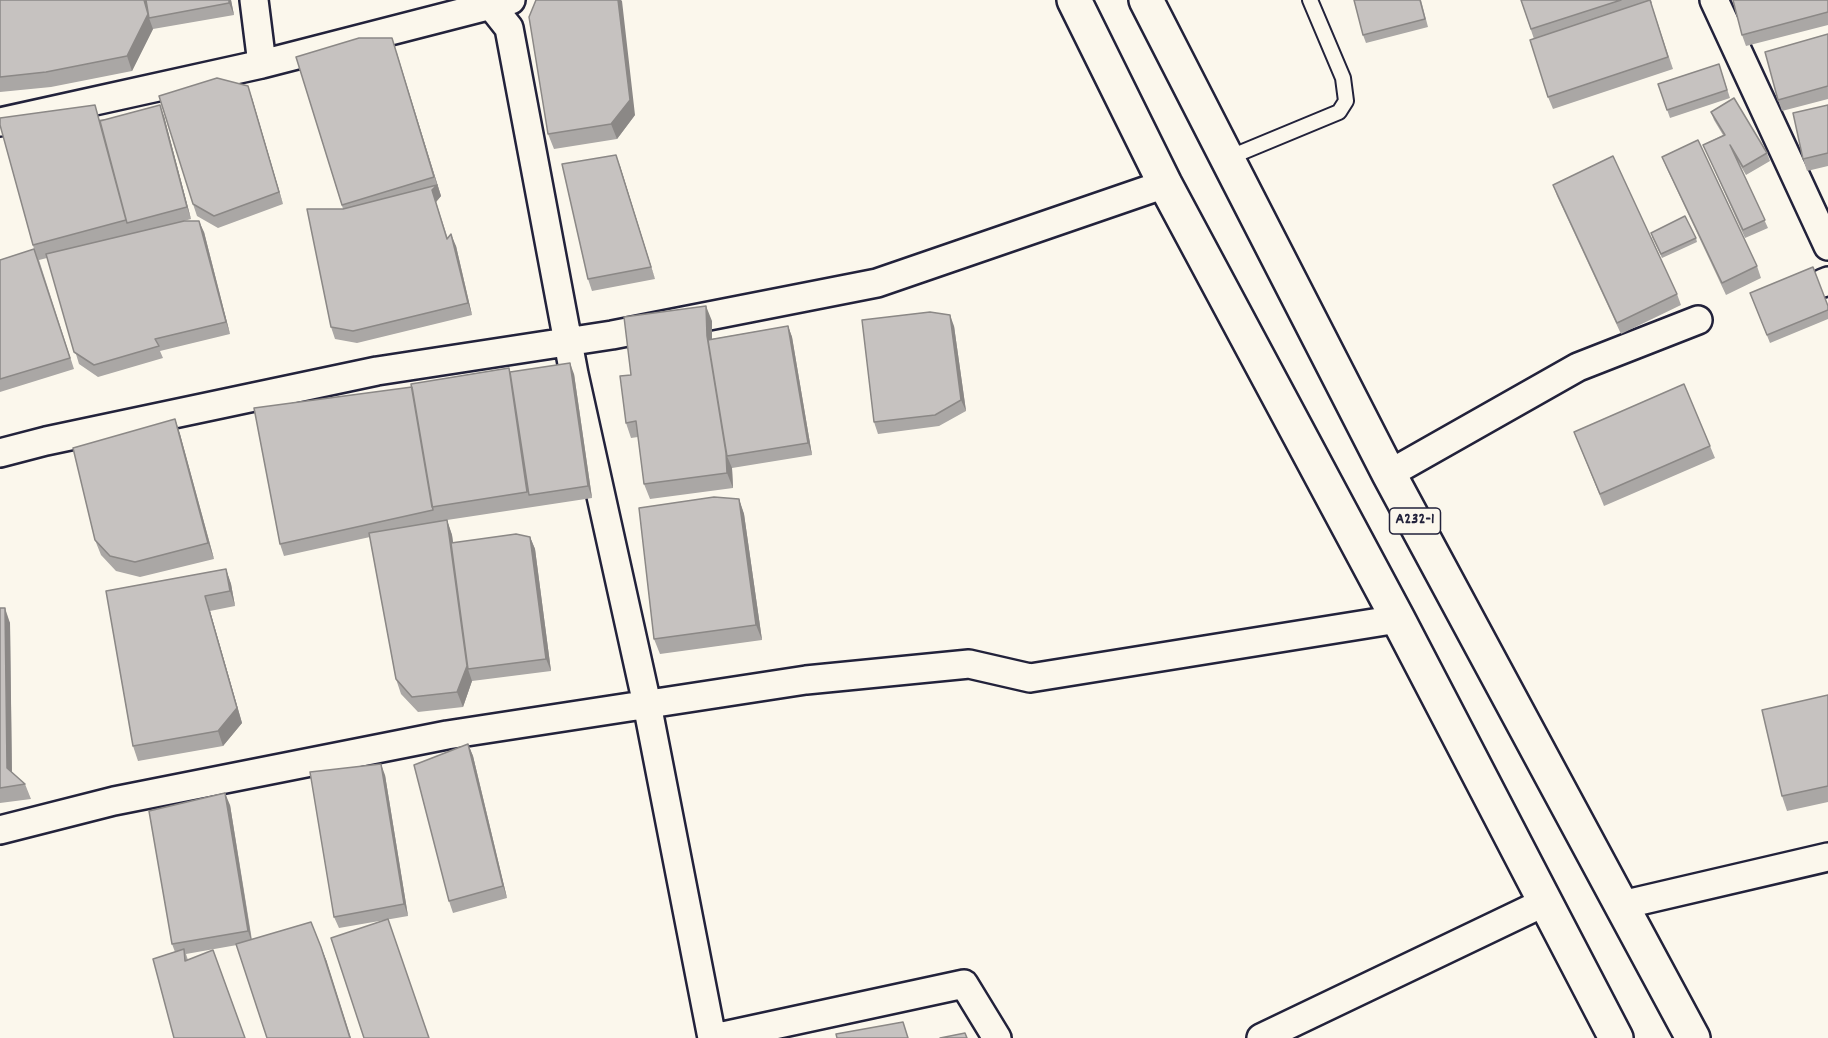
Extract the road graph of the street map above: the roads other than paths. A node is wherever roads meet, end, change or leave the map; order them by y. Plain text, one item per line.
1 (254, 0) edge
2 (1074, 0) edge
3 (1310, 0) edge
4 (1714, 0) edge
5 (501, 2) edge
6 (1152, 2) edge
7 (262, 64) junction
8 (0, 122) edge
9 (1228, 158) junction
10 (1165, 184) junction
11 (1828, 246) edge
12 (1698, 320) dead end
13 (569, 342) junction
14 (0, 453) edge
15 (1389, 474) junction
16 (1398, 620) junction
17 (647, 704) junction
18 (0, 830) edge
19 (1828, 857) edge
20 (1545, 902) junction
21 (1622, 905) junction
22 (713, 1038) edge
23 (997, 1038) edge
24 (1261, 1038) edge
25 (1616, 1038) edge
26 (1693, 1038) edge

1 - 7 street
2 - 10 highway
3 - 9 lane
4 - 11 street
5 - 7 street
5 - 13 street
6 - 9 highway, A232-1
7 - 8 street
9 - 15 highway, A232-1
10 - 13 street
10 - 16 highway
12 - 15 street
13 - 14 street
13 - 17 street
15 - 21 highway, A232-1
16 - 17 street
16 - 20 highway
17 - 18 street
17 - 22 street
19 - 21 street
20 - 24 street
20 - 25 highway
21 - 26 highway, A232-1
22 - 23 street

